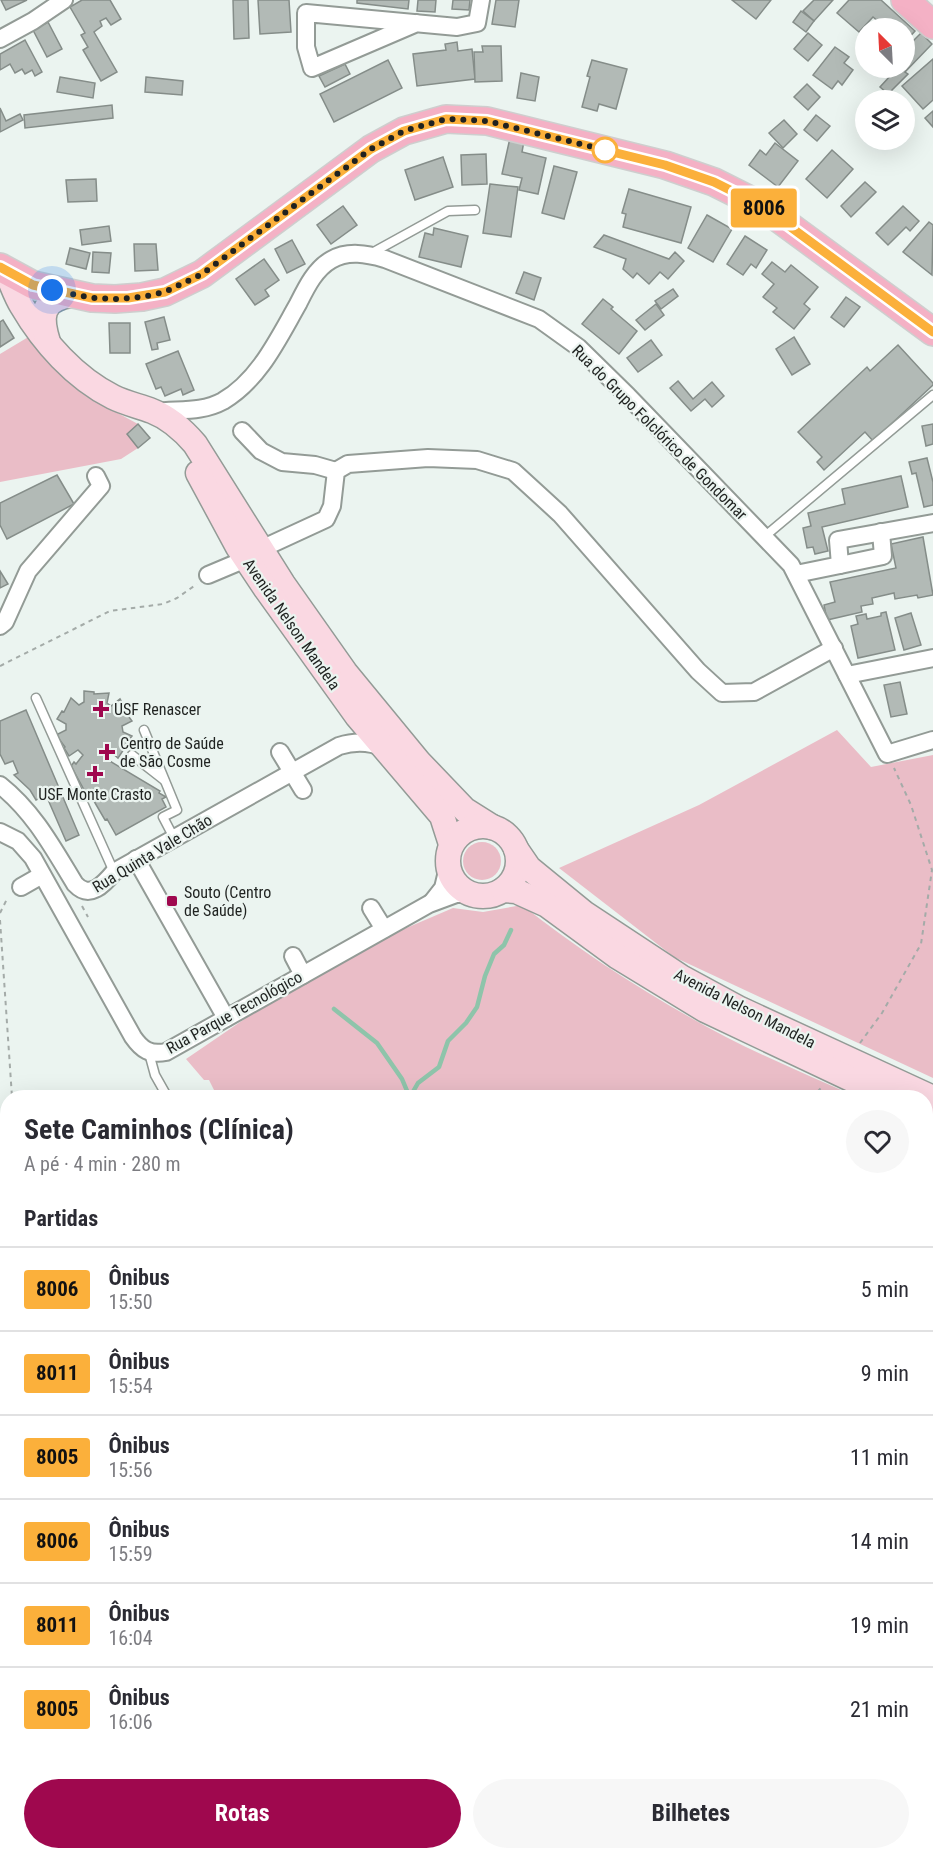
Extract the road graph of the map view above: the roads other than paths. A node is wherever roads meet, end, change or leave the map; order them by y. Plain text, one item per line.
1 (64, 0) edge
2 (481, 0) edge
3 (905, 0) edge
4 (417, 23) junction
5 (933, 25) edge
6 (0, 39) edge
7 (476, 210) dead end
8 (369, 254) junction
9 (2, 268) edge
10 (71, 295) junction
11 (933, 332) edge
12 (48, 342) junction
13 (933, 394) edge
14 (143, 408) junction
15 (201, 409) junction
16 (242, 431) dead end
17 (336, 471) junction
18 (96, 476) dead end
19 (228, 493) junction
20 (933, 523) edge
21 (881, 532) junction
22 (764, 537) junction
23 (253, 554) junction
24 (840, 565) junction
25 (796, 574) junction
26 (208, 575) road end
27 (0, 626) edge
28 (834, 648) junction
29 (933, 658) edge
30 (847, 675) junction
31 (36, 698) dead end
32 (346, 702) junction
33 (144, 730) dead end
34 (933, 740) edge
35 (339, 746) junction
36 (384, 748) junction
37 (280, 752) dead end
38 (132, 755) dead end
39 (292, 772) junction
40 (165, 780) junction
41 (0, 785) edge
42 (303, 790) dead end
43 (492, 826) junction
44 (0, 832) edge
45 (174, 838) junction
46 (516, 849) junction
47 (449, 856) junction
48 (136, 860) junction
49 (114, 872) junction
50 (42, 876) junction
51 (21, 887) road end
52 (503, 890) junction
53 (469, 894) junction
54 (429, 904) junction
55 (371, 908) dead end
56 (384, 929) junction
57 (293, 956) dead end
58 (303, 975) junction
59 (226, 1018) junction
60 (149, 1053) junction
61 (163, 1090) edge
62 (874, 1090) edge
63 (916, 1090) edge

1 - 6 street
2 - 4 street
3 - 5 main road
4 - 4 street
7 - 8 lane
8 - 15 street, Rua do Grupo Folclórico de Gondomar
8 - 22 street, Rua do Grupo Folclórico de Gondomar
9 - 10 main road
9 - 12 main road
10 - 11 main road
10 - 12 main road
12 - 14 main road
13 - 22 lane
14 - 15 street, Rua do Grupo Folclórico de Gondomar
14 - 19 main road, Avenida Nelson Mandela
14 - 23 main road, Avenida Nelson Mandela
15 - 19 street
16 - 17 street
17 - 23 street
17 - 28 street
18 - 27 street
19 - 23 main road, Avenida Nelson Mandela
20 - 21 street
21 - 24 street
21 - 24 street
22 - 25 street, Rua do Grupo Folclórico de Gondomar
23 - 26 street
23 - 32 main road, Avenida Nelson Mandela
23 - 43 main road, Avenida Nelson Mandela
24 - 25 street
25 - 28 street, Rua do Grupo Folclórico de Gondomar
28 - 30 street, Rua do Grupo Folclórico de Gondomar
29 - 30 street
30 - 34 street, Rua do Grupo Folclórico de Gondomar
31 - 49 lane
32 - 35 street
32 - 36 main road, Avenida Nelson Mandela
33 - 40 lane
35 - 36 street, Rua Quinta Vale Chão
35 - 39 street, Rua Quinta Vale Chão
36 - 47 main road, Avenida Nelson Mandela
37 - 39 street
38 - 40 lane
39 - 42 street
39 - 45 street, Rua Quinta Vale Chão
40 - 45 lane
41 - 49 street, Rua Quinta Vale Chão
43 - 46 main road
43 - 47 main road
44 - 50 street, Rua Parque Tecnológico
45 - 48 street, Rua Quinta Vale Chão
46 - 52 main road
46 - 63 main road, Avenida Nelson Mandela
47 - 53 main road
47 - 54 street, Rua Parque Tecnológico
48 - 49 street, Rua Quinta Vale Chão
48 - 59 street
50 - 51 street
50 - 60 street, Rua Parque Tecnológico
52 - 53 main road
52 - 62 main road, Avenida Nelson Mandela
53 - 54 street, Rua Parque Tecnológico
54 - 56 street, Rua Parque Tecnológico
55 - 56 street
56 - 58 street, Rua Parque Tecnológico
57 - 58 street
58 - 59 street, Rua Parque Tecnológico
59 - 60 street, Rua Parque Tecnológico
60 - 61 lane

